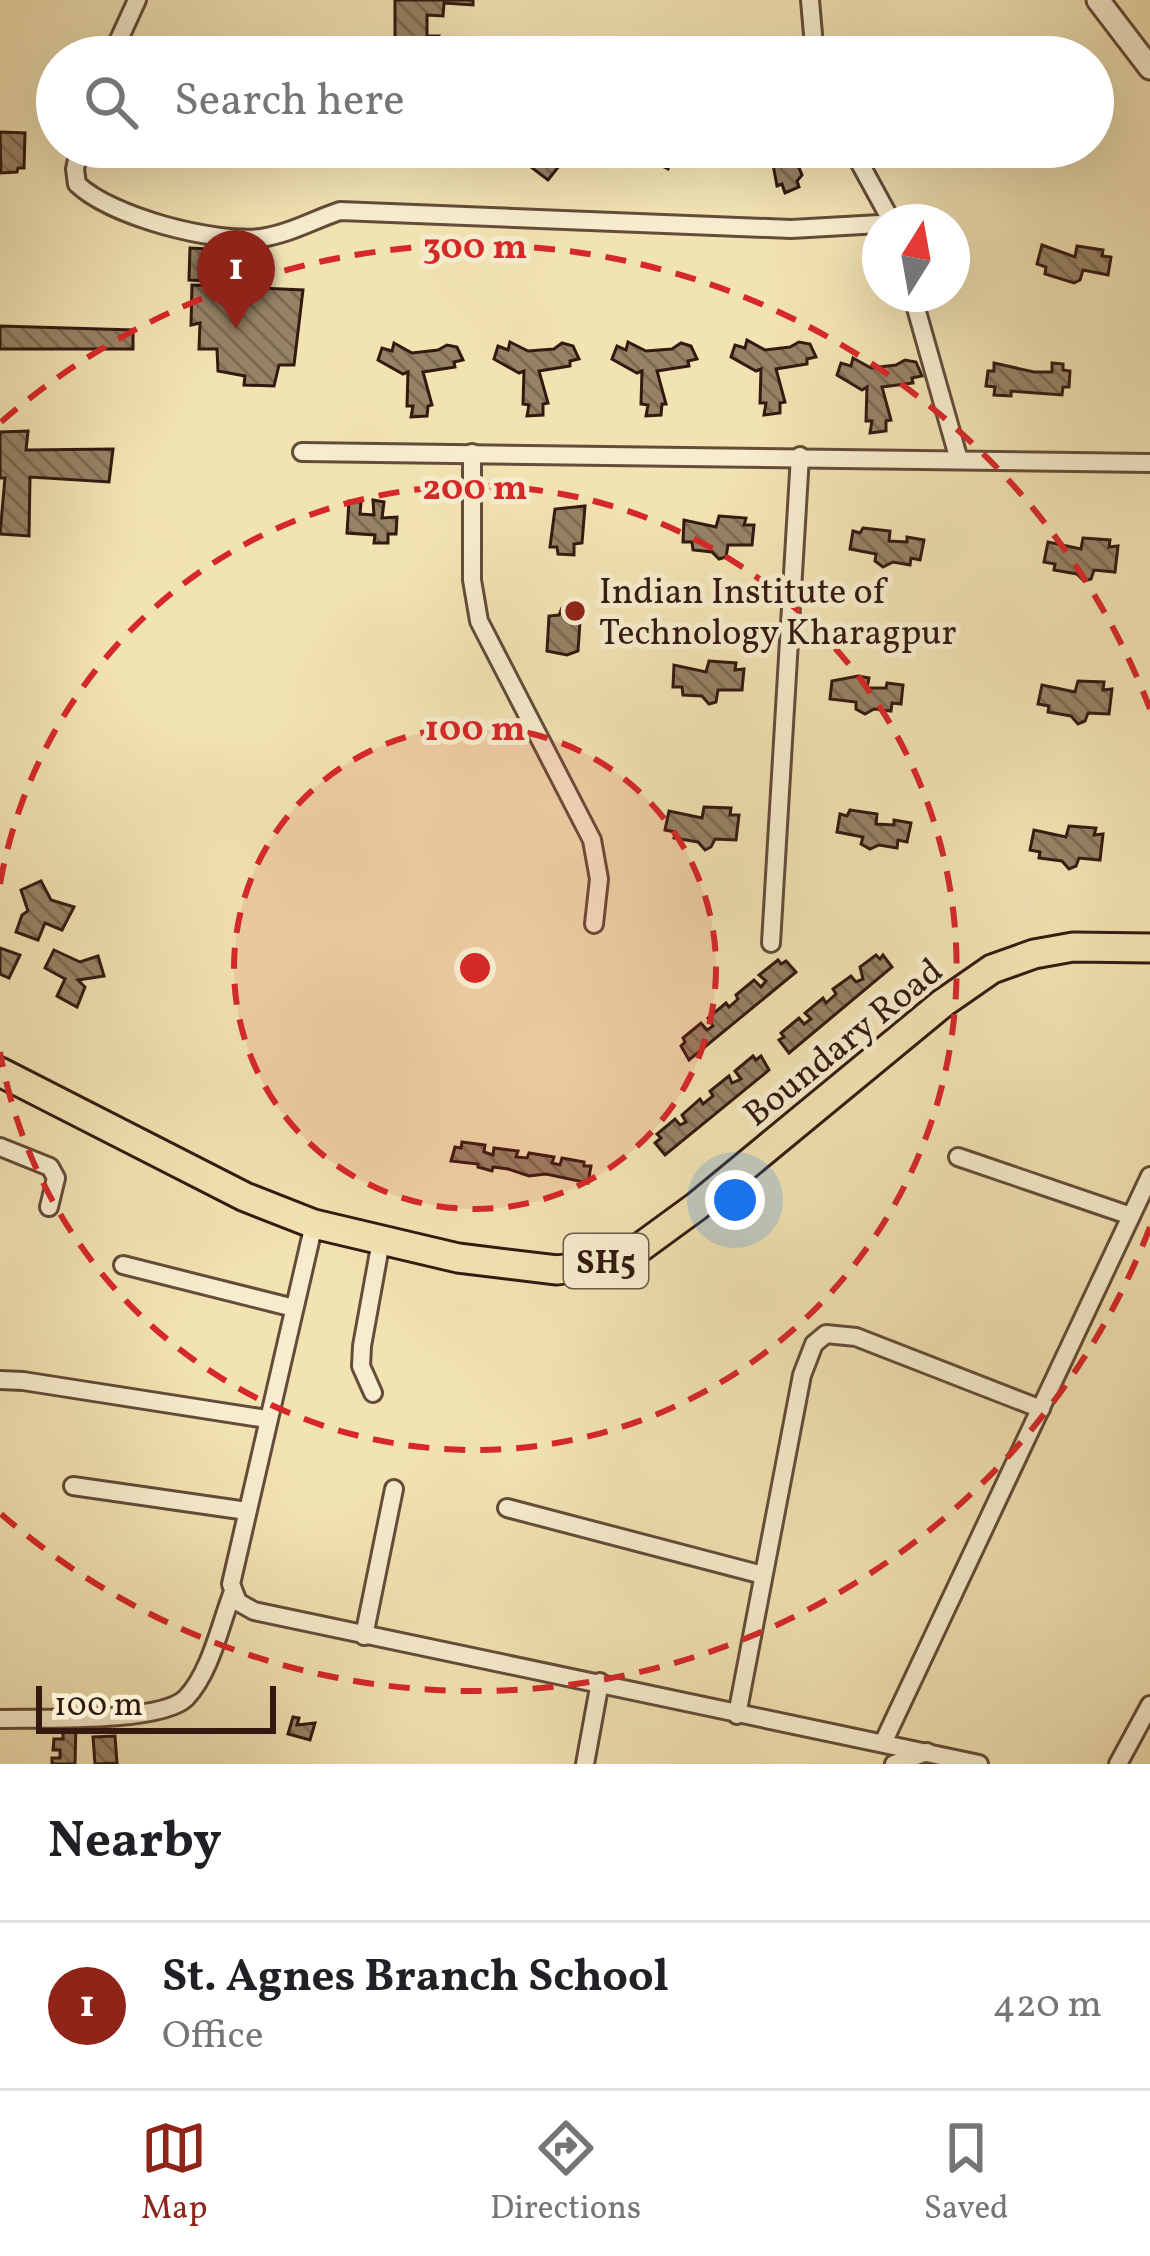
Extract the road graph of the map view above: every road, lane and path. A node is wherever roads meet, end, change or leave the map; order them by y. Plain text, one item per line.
1 (137, 0) edge
2 (810, 0) edge
3 (1098, 0) edge
4 (121, 36) edge
5 (813, 36) edge
6 (1150, 68) edge
7 (75, 168) edge
8 (862, 168) edge
9 (882, 204) edge
10 (862, 225) edge
11 (917, 312) edge
12 (302, 452) dead end
13 (472, 454) junction
14 (800, 456) junction
15 (959, 460) junction
16 (1150, 464) edge
17 (593, 924) dead end
18 (771, 943) dead end
19 (1150, 948) edge
20 (0, 1072) edge
21 (0, 1147) edge
22 (958, 1157) dead end
23 (1150, 1176) edge
24 (49, 1207) dead end
25 (1131, 1216) junction
26 (314, 1224) junction
27 (381, 1241) junction
28 (123, 1265) dead end
29 (294, 1308) junction
30 (0, 1380) edge
31 (373, 1393) dead end
32 (1040, 1409) junction
33 (267, 1419) junction
34 (73, 1486) dead end
35 (394, 1489) dead end
36 (507, 1508) dead end
37 (247, 1511) junction
38 (763, 1575) junction
39 (232, 1594) junction
40 (364, 1636) junction
41 (599, 1682) junction
42 (1150, 1705) edge
43 (737, 1715) junction
44 (0, 1719) edge
45 (883, 1743) junction
46 (929, 1752) junction
47 (585, 1764) edge
48 (894, 1764) edge
49 (980, 1764) edge
50 (1118, 1764) edge

1 - 4 street
2 - 5 street
3 - 6 street
7 - 10 street
8 - 9 street
11 - 15 street
12 - 13 street
13 - 14 street
13 - 17 street
14 - 15 street
14 - 18 street
15 - 16 street
19 - 27 main road, Boundary Road / SH5
20 - 26 main road, Boundary Road / SH5
21 - 24 street
22 - 25 street
23 - 25 street
25 - 32 street
26 - 27 main road, Boundary Road / SH5
26 - 29 street
27 - 31 street
28 - 29 street
29 - 33 street
30 - 33 street
32 - 38 street
32 - 45 street
33 - 37 street
34 - 37 street
35 - 40 street
36 - 38 street
37 - 39 street
38 - 43 street
39 - 40 street
39 - 44 street
40 - 41 street
41 - 43 street
41 - 47 street
42 - 50 street
43 - 45 street
45 - 46 street
46 - 48 street
46 - 49 street

